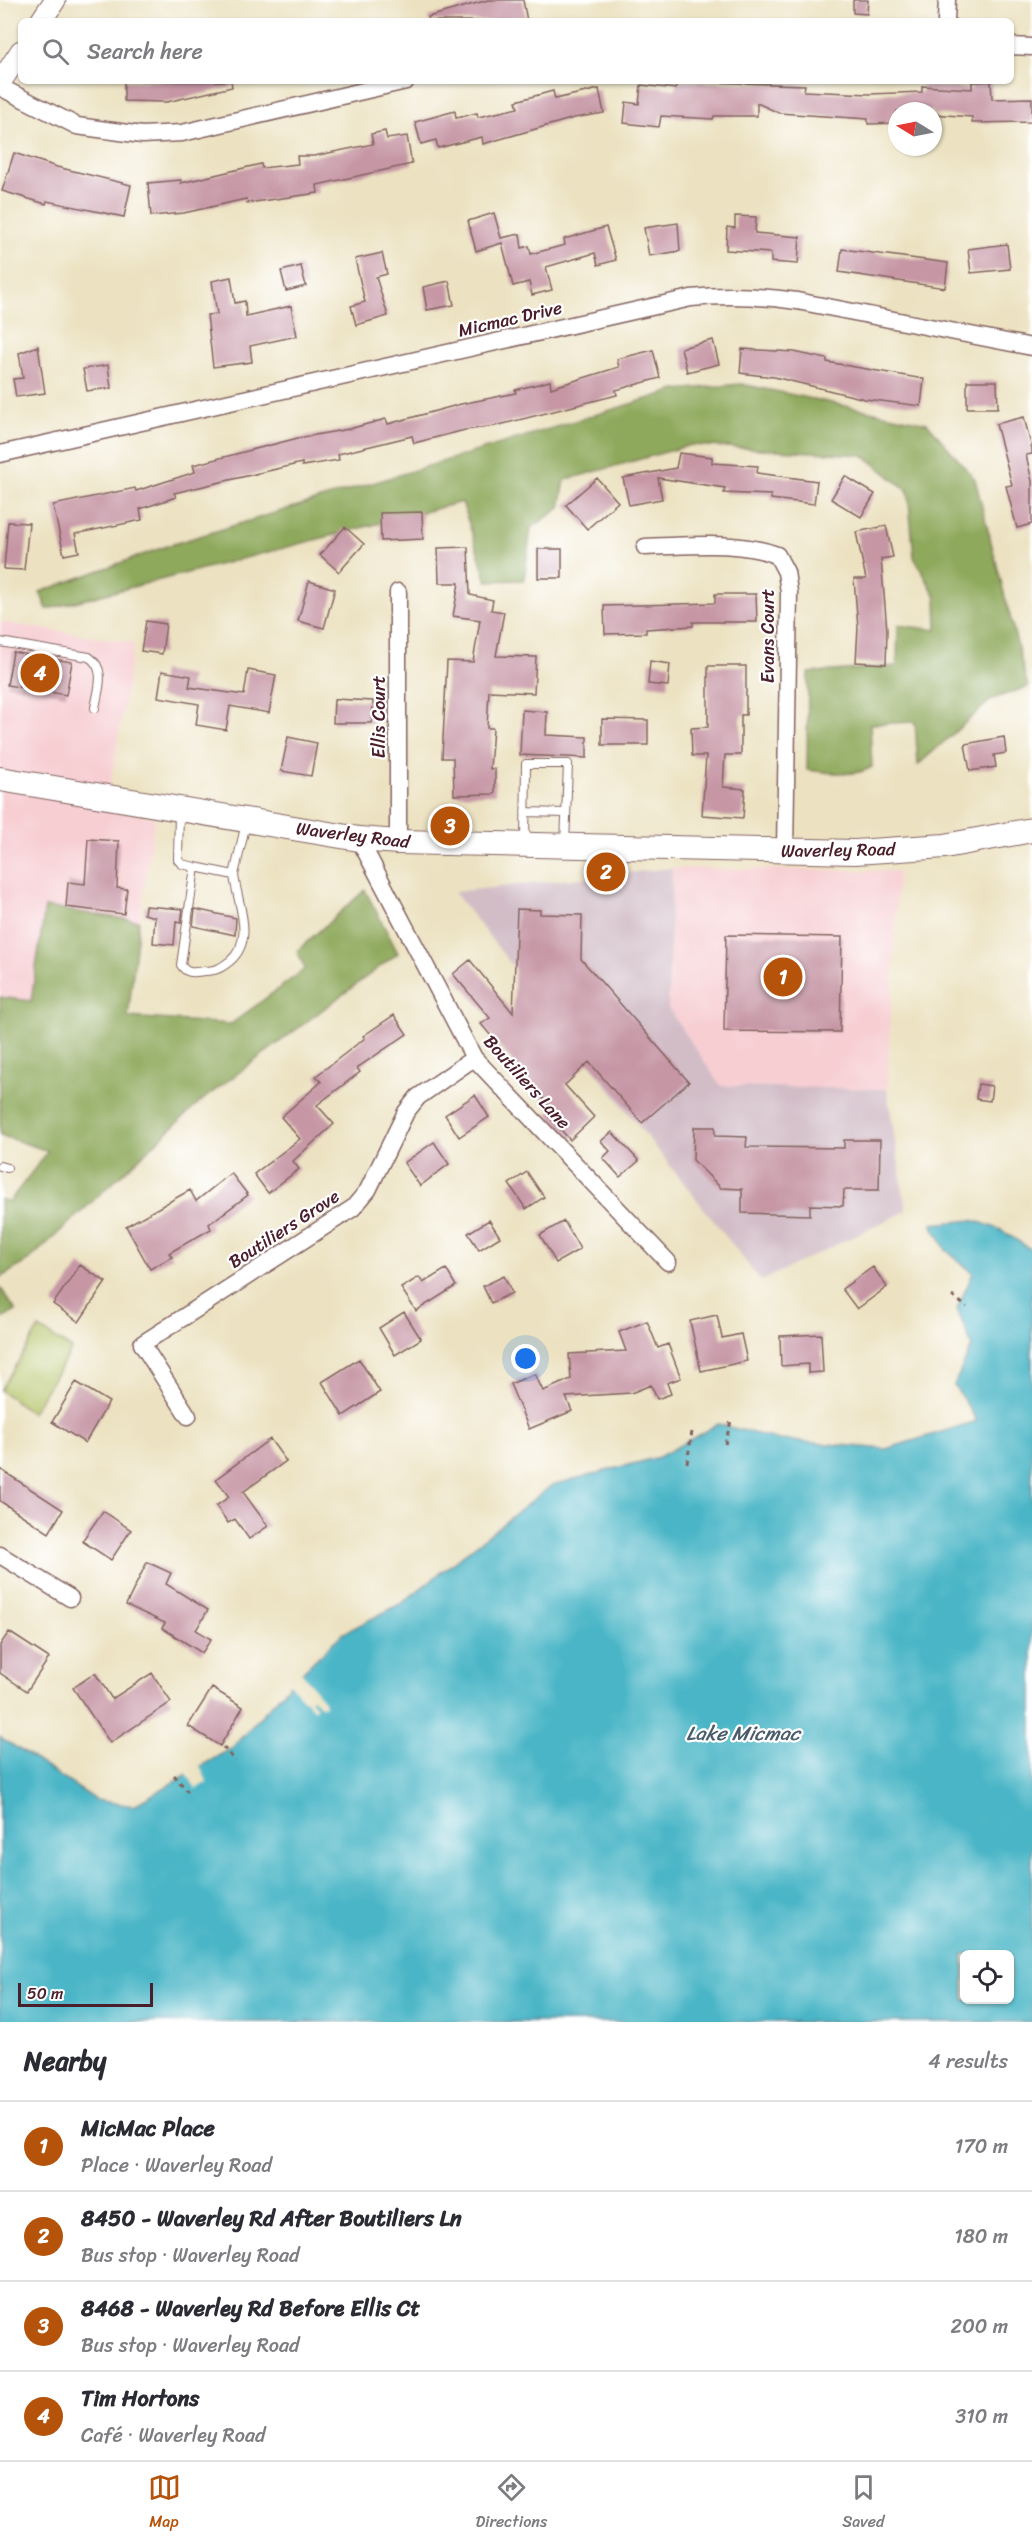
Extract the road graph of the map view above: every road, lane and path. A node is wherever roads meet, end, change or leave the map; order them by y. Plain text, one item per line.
1 (55, 0) edge
2 (947, 0) edge
3 (43, 18) edge
4 (946, 18) edge
5 (1014, 46) edge
6 (1032, 47) edge
7 (18, 56) edge
8 (393, 84) edge
9 (0, 85) edge
10 (1032, 347) edge
11 (0, 454) edge
12 (645, 547) dead end
13 (398, 592) dead end
14 (0, 642) edge
15 (94, 708) dead end
16 (0, 779) edge
17 (179, 809) junction
18 (525, 813) junction
19 (566, 813) junction
20 (246, 820) junction
21 (1032, 830) edge
22 (359, 838) junction
23 (398, 842) junction
24 (525, 846) junction
25 (565, 847) junction
26 (785, 852) junction
27 (195, 867) junction
28 (234, 875) junction
29 (474, 1058) junction
30 (668, 1262) dead end
31 (952, 1296) dead end
32 (967, 1307) dead end
33 (188, 1416) dead end
34 (731, 1421) dead end
35 (692, 1432) dead end
36 (725, 1444) dead end
37 (687, 1463) dead end
38 (0, 1555) edge
39 (70, 1598) dead end
40 (223, 1748) dead end
41 (235, 1761) dead end
42 (174, 1775) dead end
43 (188, 1792) dead end

1 - 3 street
2 - 4 street
5 - 6 street
7 - 9 street
8 - 9 street
10 - 11 street, Micmac Drive
12 - 26 street, Evans Court
13 - 23 street, Ellis Court
14 - 15 lane
16 - 17 main road, Waverley Road
17 - 20 main road, Waverley Road
17 - 27 lane
18 - 19 lane
18 - 19 lane
18 - 24 lane
19 - 25 lane
20 - 22 main road, Waverley Road
20 - 28 lane
21 - 26 main road, Waverley Road
22 - 23 main road, Waverley Road
22 - 29 street, Boutiliers Lane
23 - 24 main road, Waverley Road
24 - 25 main road, Waverley Road
25 - 26 main road, Waverley Road
27 - 28 lane
27 - 28 lane
29 - 30 street, Boutiliers Lane
29 - 33 street, Boutiliers Grove
31 - 32 path
34 - 36 path
35 - 37 path
38 - 39 street
40 - 41 path
42 - 43 path

